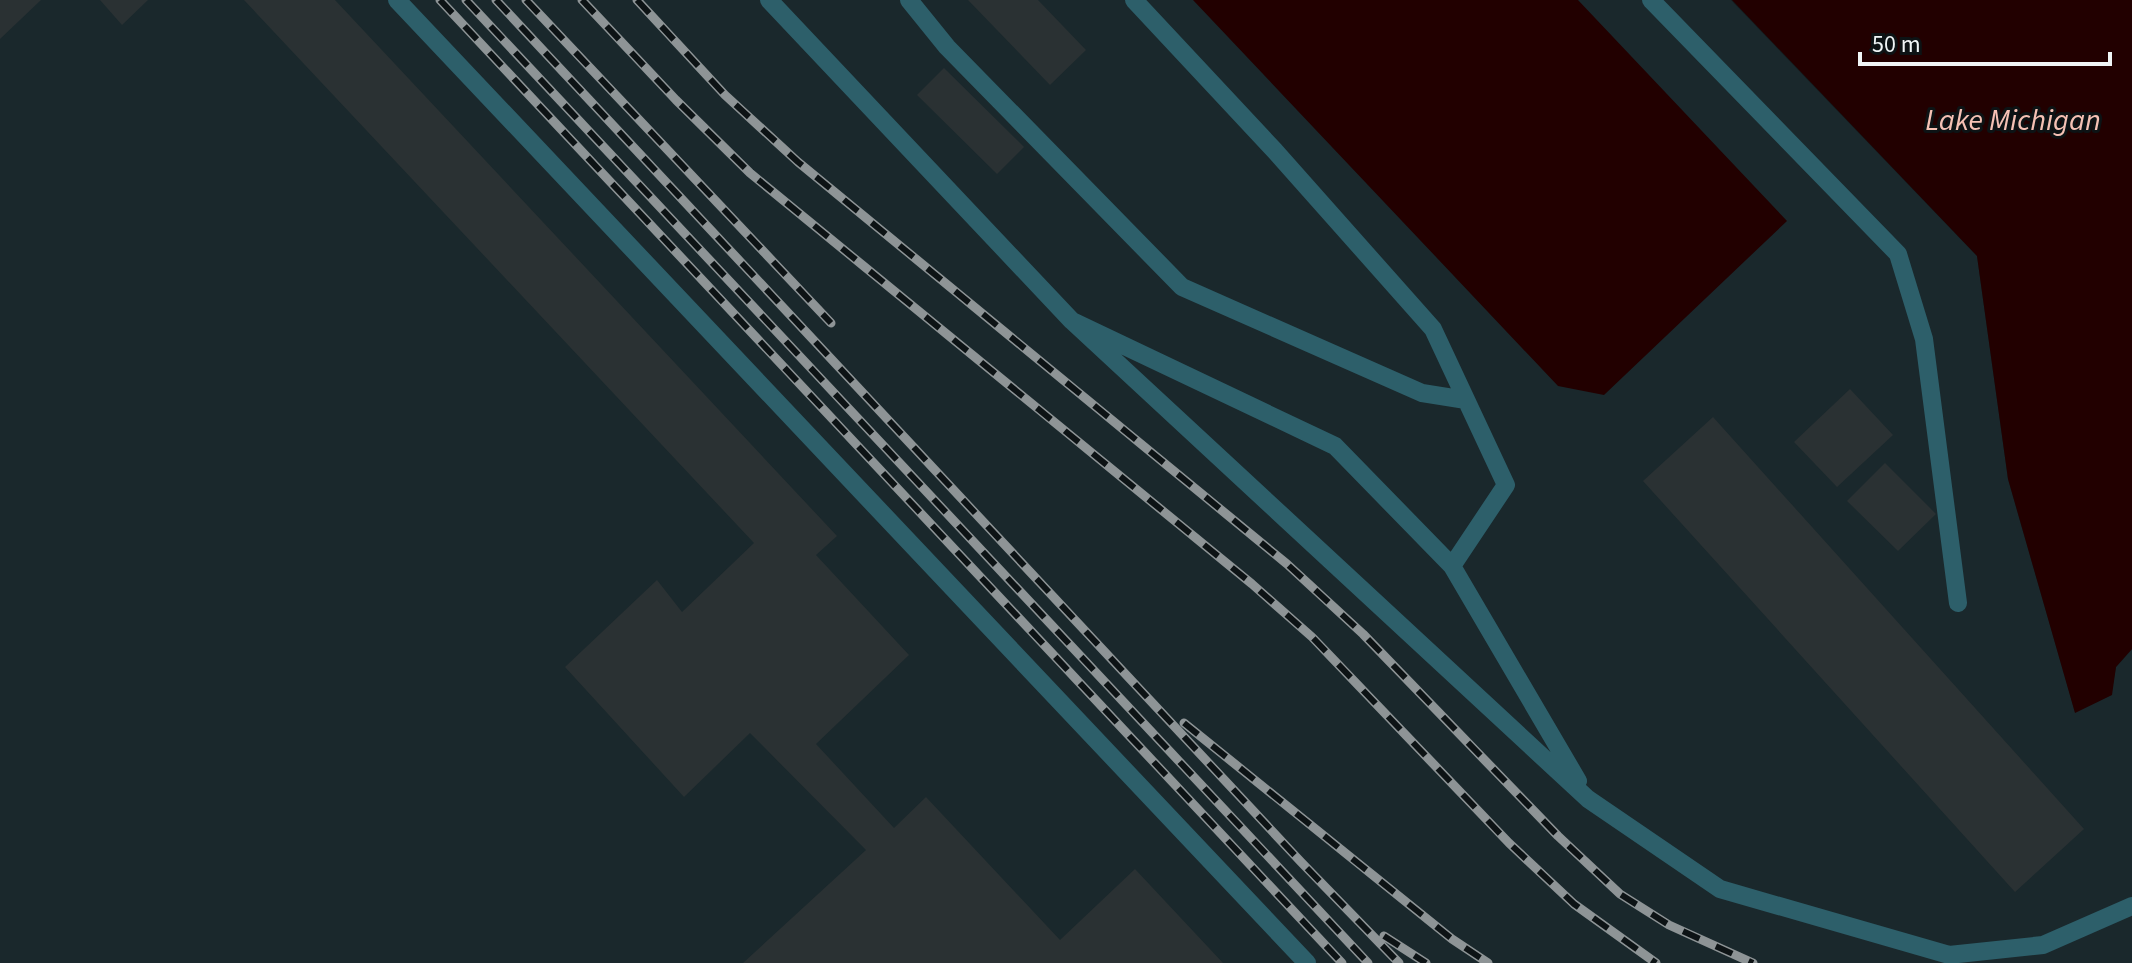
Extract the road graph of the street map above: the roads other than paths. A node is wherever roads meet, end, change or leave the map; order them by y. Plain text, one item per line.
1 (397, 0) edge
2 (769, 0) edge
3 (909, 0) edge
4 (1134, 0) edge
5 (1651, 0) edge
6 (1072, 321) junction
7 (1466, 400) junction
8 (1452, 566) junction
9 (1958, 603) dead end
10 (1588, 799) junction
11 (2132, 906) edge
12 (1307, 963) edge

1 - 12 lane
2 - 6 lane
3 - 7 lane
4 - 7 lane
5 - 9 lane
6 - 8 lane
6 - 10 lane
7 - 8 lane
8 - 10 lane
10 - 11 lane

